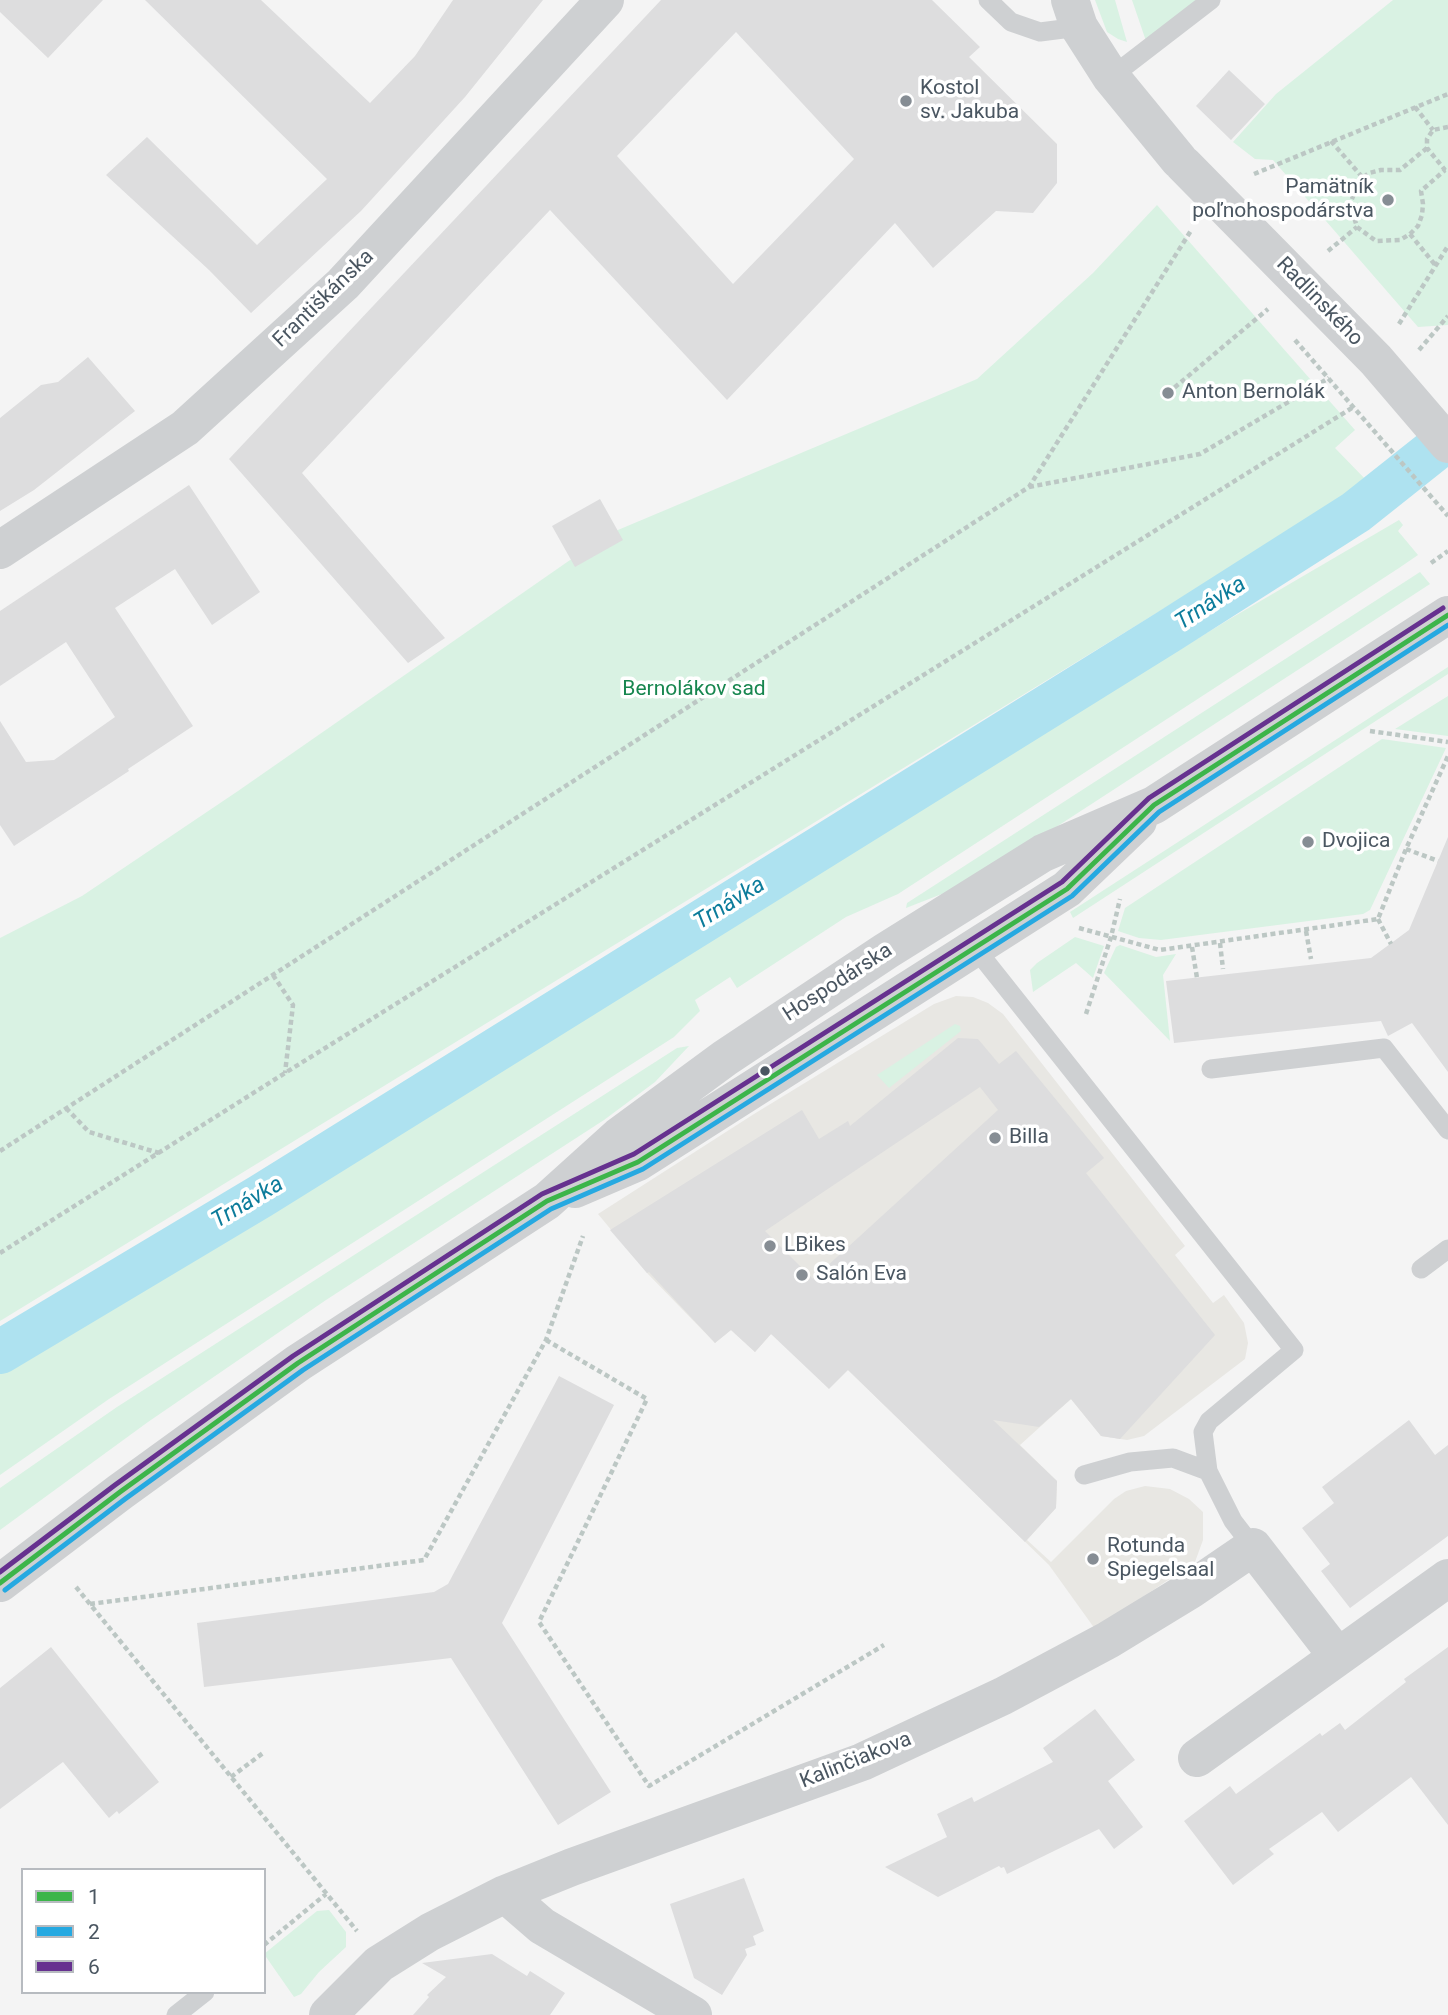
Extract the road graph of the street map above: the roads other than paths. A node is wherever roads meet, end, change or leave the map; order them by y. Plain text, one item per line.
1 (605, 0) edge
2 (988, 0) edge
3 (1211, 0) edge
4 (1074, 14) edge
5 (1111, 77) junction
6 (1448, 444) edge
7 (0, 550) edge
8 (1448, 615) edge
9 (1154, 805) junction
10 (975, 948) junction
11 (1211, 1069) dead end
12 (1448, 1130) edge
13 (547, 1200) junction
14 (1448, 1249) edge
15 (1421, 1269) dead end
16 (1208, 1471) junction
17 (1084, 1475) dead end
18 (1253, 1547) junction
19 (1448, 1578) edge
20 (0, 1583) edge
21 (1338, 1657) junction
22 (1197, 1758) dead end
23 (505, 1894) junction
24 (202, 1994) edge
25 (176, 2015) edge
26 (328, 2015) edge
27 (694, 2015) edge

1 - 7 street, Františkánska
2 - 4 lane
3 - 5 lane
4 - 5 street, Radlinského
5 - 6 street, Radlinského
8 - 9 street, Hospodárska
9 - 10 street, Hospodárska
9 - 13 street, Hospodárska
10 - 13 street, Hospodárska
10 - 16 lane
11 - 12 lane
13 - 20 street, Hospodárska
14 - 15 lane
16 - 17 lane
16 - 18 lane
18 - 21 street
18 - 23 street, Kalinčiakova
19 - 21 street
21 - 22 street
23 - 26 street, Kalinčiakova
23 - 27 street
24 - 25 lane

